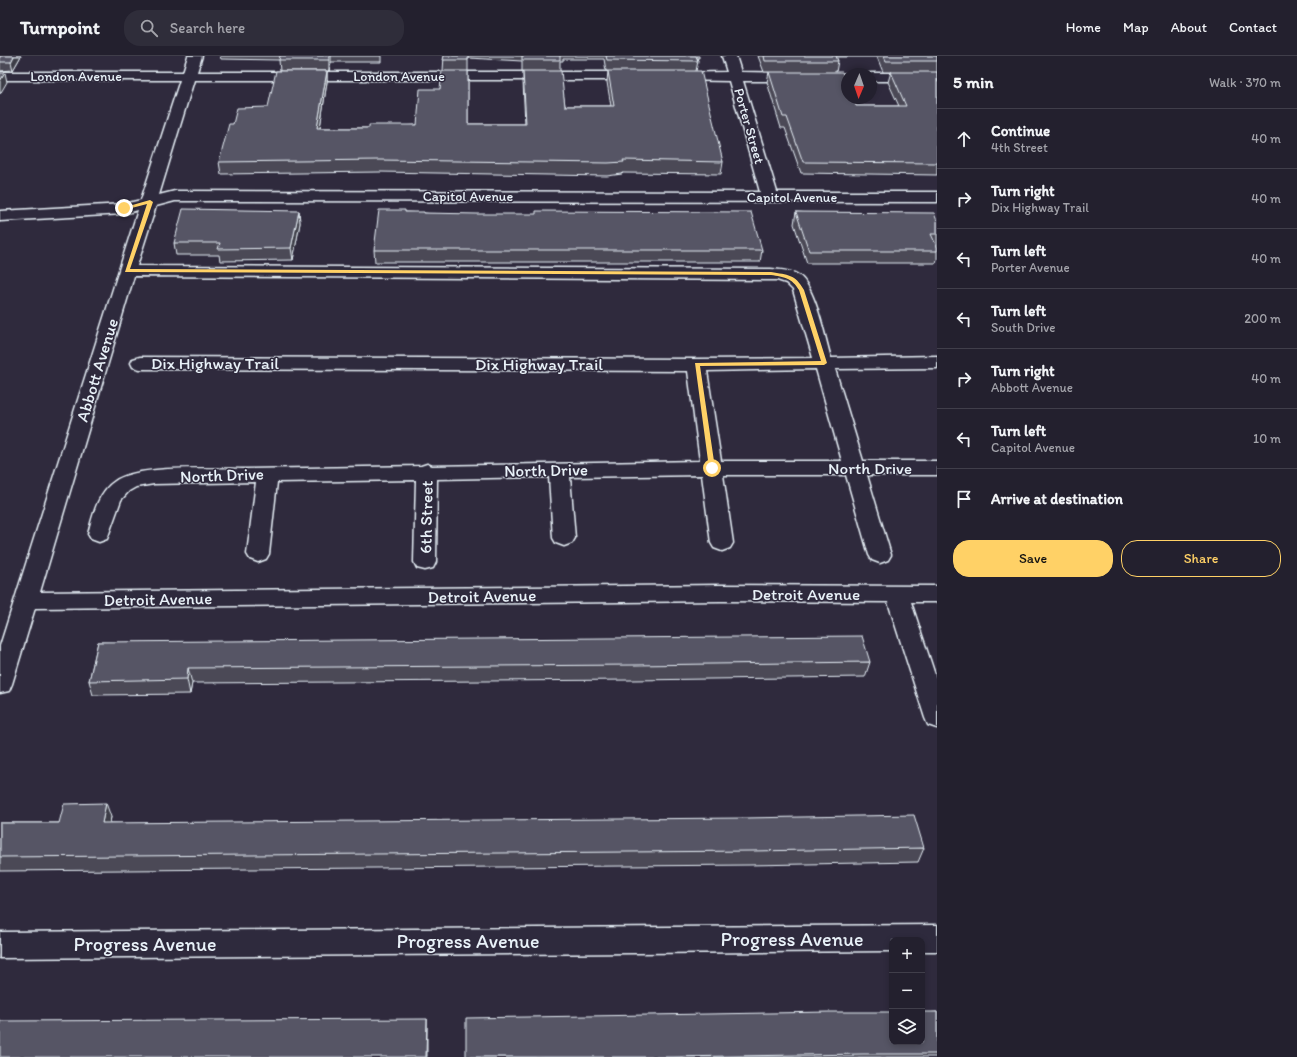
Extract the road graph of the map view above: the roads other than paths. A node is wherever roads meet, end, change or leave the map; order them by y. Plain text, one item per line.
1 (196, 56) edge
2 (729, 56) edge
3 (0, 76) edge
4 (189, 76) junction
5 (735, 76) junction
6 (841, 77) edge
7 (877, 77) edge
8 (937, 77) edge
9 (770, 197) junction
10 (937, 197) edge
11 (150, 202) junction
12 (0, 216) edge
13 (127, 271) junction
14 (937, 362) edge
15 (140, 363) dead end
16 (824, 363) junction
17 (697, 365) junction
18 (712, 468) junction
19 (856, 468) junction
20 (937, 468) edge
21 (560, 470) junction
22 (427, 471) junction
23 (267, 474) junction
24 (99, 534) dead end
25 (564, 538) dead end
26 (722, 543) dead end
27 (258, 554) dead end
28 (880, 555) dead end
29 (425, 562) dead end
30 (897, 594) junction
31 (937, 594) edge
32 (26, 600) junction
33 (0, 684) edge
34 (937, 718) edge
35 (937, 938) edge
36 (0, 945) edge

1 - 4 street, Abbott Avenue
2 - 5 street, Porter Street
3 - 4 street, London Avenue
4 - 5 street, London Avenue
4 - 11 street, Abbott Avenue
5 - 6 street, London Avenue
5 - 9 street, Porter Street
7 - 8 street
9 - 10 street, Capitol Avenue
9 - 11 street, Capitol Avenue
11 - 12 street, Capitol Avenue
11 - 13 street, Abbott Avenue
13 - 16 street
13 - 32 street, Abbott Avenue
14 - 16 street, Dix Highway Trail
15 - 17 street, Dix Highway Trail
16 - 17 street, Dix Highway Trail
16 - 19 street
17 - 18 street
18 - 19 street, North Drive
18 - 21 street, North Drive
18 - 26 street
19 - 20 street, North Drive
19 - 28 street
21 - 22 street, North Drive
21 - 25 street
22 - 23 street, North Drive
22 - 29 street, 6th Street
23 - 24 street, North Drive
23 - 27 street
30 - 31 street, Detroit Avenue
30 - 32 street, Detroit Avenue
30 - 34 street
32 - 33 street, Abbott Avenue
35 - 36 street, Progress Avenue

